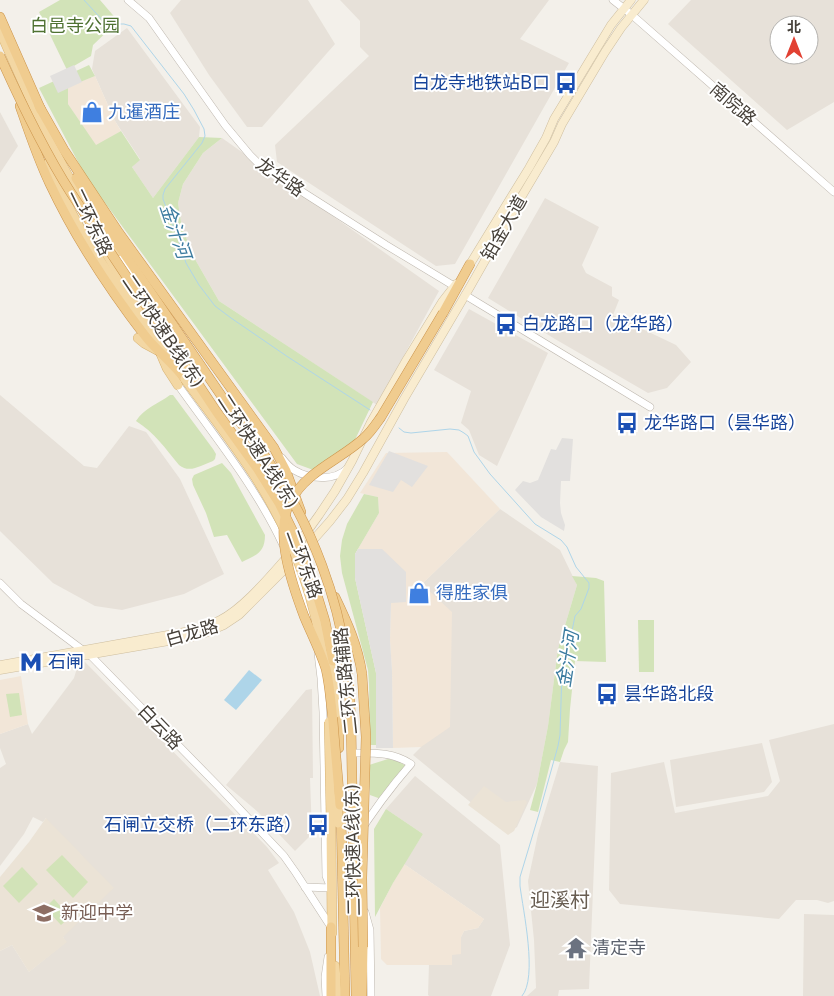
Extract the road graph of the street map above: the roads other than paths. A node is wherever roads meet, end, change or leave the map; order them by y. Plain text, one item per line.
1 (128, 0) edge
2 (613, 0) edge
3 (631, 0) edge
4 (644, 0) edge
5 (624, 8) junction
6 (632, 15) junction
7 (0, 17) edge
8 (0, 31) edge
9 (0, 41) edge
10 (0, 56) edge
11 (15, 89) junction
12 (39, 106) junction
13 (545, 149) junction
14 (834, 192) edge
15 (86, 208) junction
16 (118, 252) joint
17 (470, 264) junction
18 (454, 286) junction
19 (465, 295) junction
20 (150, 331) junction
21 (138, 338) dead end
22 (161, 354) junction
23 (184, 379) junction
24 (650, 407) dead end
25 (232, 413) junction
26 (356, 454) junction
27 (278, 455) junction
28 (371, 460) junction
29 (348, 468) junction
30 (308, 532) junction
31 (312, 541) junction
32 (289, 560) junction
33 (0, 582) edge
34 (329, 586) junction
35 (86, 652) junction
36 (0, 664) edge
37 (0, 670) edge
38 (352, 753) junction
39 (340, 805) junction
40 (354, 841) junction
41 (335, 876) junction
42 (354, 876) junction
43 (305, 887) junction
44 (331, 888) junction
45 (331, 927) junction
46 (326, 996) edge
47 (331, 996) edge
48 (337, 996) edge
49 (344, 996) edge
50 (357, 996) edge
51 (362, 996) edge
52 (371, 996) edge

1 - 18 street, 龙华路
2 - 5 street, 南院路
3 - 5 main road, 铂金大道
4 - 6 main road, 铂金大道
5 - 6 street, 南院路
5 - 13 main road, 铂金大道
6 - 13 main road, 铂金大道
6 - 14 street, 南院路
7 - 12 highway, 二环快速A线(东)
8 - 15 main road, 二环东路
9 - 20 main road, 二环东路
10 - 11 highway, 二环快速B线(东), bridge
11 - 22 highway, bridge
11 - 39 highway, 二环快速B线(东), bridge
12 - 27 highway
12 - 50 highway, 二环快速A线(东), bridge
13 - 17 main road, 铂金大道
13 - 19 main road, 铂金大道
15 - 16 main road
15 - 23 main road, 二环东路
16 - 25 street, 二环东路辅路
17 - 18 main road, 铂金大道
17 - 39 highway, bridge
18 - 26 main road, 铂金大道
19 - 24 street
19 - 28 main road, 铂金大道
20 - 22 main road
20 - 23 main road, 二环东路
21 - 22 main road
22 - 23 highway
23 - 32 street, 二环东路辅路
23 - 41 main road, 二环东路, bridge
25 - 27 street
25 - 30 street, 二环东路辅路
26 - 28 main road
26 - 29 main road, 白龙路
27 - 29 street
27 - 30 highway
28 - 31 main road, 白龙路
29 - 30 main road, 白龙路
30 - 31 street, 二环东路辅路
30 - 32 main road, 白龙路
31 - 32 main road, 白龙路
31 - 34 street, 二环东路辅路
32 - 35 main road, 白龙路
32 - 44 street, 二环东路辅路
33 - 35 street, 白云路
34 - 38 street, 二环东路辅路
34 - 51 highway, bridge
35 - 36 main road, 白龙路
35 - 37 main road, 白龙路
35 - 43 street, 白云路
38 - 40 street, 二环东路辅路
38 - 40 street
39 - 49 highway, 二环快速B线(东), bridge
40 - 42 street, 二环东路辅路
41 - 44 main road
41 - 49 main road
42 - 50 main road
42 - 52 street, 二环东路辅路
43 - 44 street
43 - 45 street, 白云路
44 - 45 main road
45 - 46 street
45 - 47 highway
45 - 48 main road

